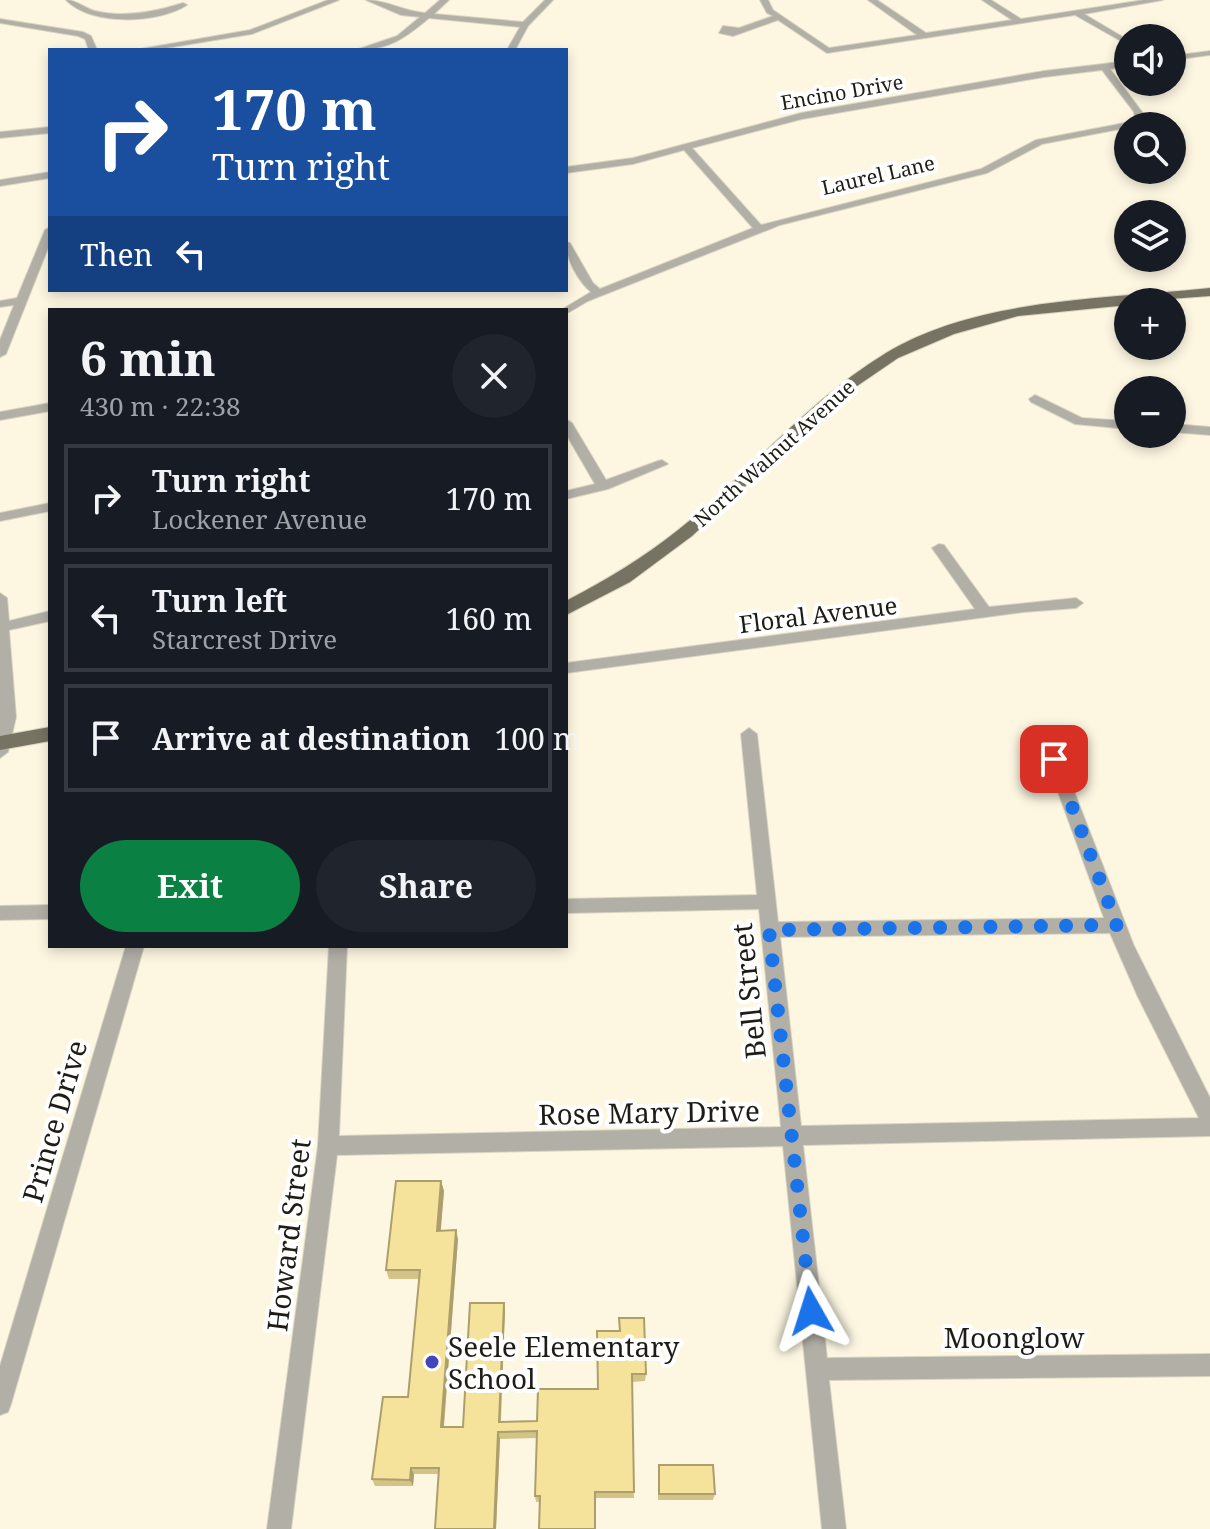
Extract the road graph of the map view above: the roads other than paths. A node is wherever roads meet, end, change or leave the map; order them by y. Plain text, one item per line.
1 (70, 0) edge
2 (335, 0) edge
3 (370, 0) edge
4 (445, 0) edge
5 (549, 0) edge
6 (764, 0) edge
7 (872, 0) edge
8 (986, 0) edge
9 (1159, 0) edge
10 (183, 5) dead end
11 (1077, 13) junction
12 (428, 16) junction
13 (779, 17) junction
14 (0, 21) edge
15 (1019, 21) junction
16 (525, 25) junction
17 (739, 30) dead end
18 (923, 35) junction
19 (1114, 35) edge
20 (92, 48) edge
21 (152, 48) edge
22 (367, 48) edge
23 (512, 48) edge
24 (1210, 53) edge
25 (1186, 56) edge
26 (1114, 66) edge
27 (1104, 67) junction
28 (48, 130) edge
29 (0, 135) edge
30 (686, 147) junction
31 (568, 170) edge
32 (48, 175) edge
33 (0, 183) edge
34 (759, 229) junction
35 (48, 235) edge
36 (568, 248) edge
37 (1210, 285) edge
38 (1186, 288) edge
39 (1210, 292) edge
40 (599, 294) junction
41 (1186, 295) edge
42 (21, 301) junction
43 (1114, 301) edge
44 (0, 304) edge
45 (568, 310) edge
46 (0, 354) edge
47 (1035, 399) dead end
48 (48, 407) edge
49 (0, 416) edge
50 (1114, 424) edge
51 (568, 426) edge
52 (1186, 429) edge
53 (1210, 431) edge
54 (662, 464) dead end
55 (603, 486) junction
56 (568, 495) edge
57 (48, 507) edge
58 (0, 517) edge
59 (939, 548) dead end
60 (0, 598) edge
61 (1076, 603) dead end
62 (568, 608) edge
63 (986, 613) junction
64 (48, 616) edge
65 (3, 627) junction
66 (568, 668) edge
67 (48, 734) edge
68 (749, 734) dead end
69 (1, 746) edge
70 (1054, 759) dead end
71 (766, 902) junction
72 (568, 906) edge
73 (48, 912) edge
74 (0, 913) edge
75 (1117, 925) junction
76 (769, 930) junction
77 (134, 948) edge
78 (338, 948) edge
79 (1210, 1121) edge
80 (1210, 1127) edge
81 (792, 1138) junction
82 (328, 1146) junction
83 (1210, 1365) edge
84 (818, 1369) junction
85 (0, 1404) edge
86 (279, 1529) edge
87 (834, 1529) edge

1 - 10 street
2 - 21 street
3 - 12 street
4 - 12 street
5 - 16 street
6 - 13 street
7 - 18 street
8 - 15 street
9 - 11 street
11 - 15 street
11 - 19 street
12 - 16 street
12 - 22 street
13 - 17 street
13 - 18 street
14 - 20 street
15 - 18 street
16 - 23 street
24 - 25 street
26 - 27 street, Encino Drive
27 - 30 street, Encino Drive
27 - 34 street, Laurel Lane
28 - 29 street
30 - 31 street, Encino Drive
30 - 34 street
32 - 33 street
34 - 40 street, Laurel Lane
35 - 42 street
36 - 40 street
37 - 38 main road, North Walnut Avenue
39 - 41 main road, North Walnut Avenue
40 - 45 street, Laurel Lane
42 - 44 street
42 - 46 street
43 - 62 main road, North Walnut Avenue
47 - 50 street
48 - 49 street
51 - 55 street
52 - 53 street
54 - 55 street
55 - 56 street
57 - 58 street
59 - 63 street
60 - 65 street
61 - 63 street, Floral Avenue
63 - 66 street, Floral Avenue
64 - 65 street
65 - 69 street
67 - 69 main road
68 - 71 street, Bell Street
70 - 75 street
71 - 72 street
71 - 76 street, Bell Street
73 - 74 street
75 - 76 street
75 - 79 street
76 - 81 street, Bell Street
77 - 85 street, Prince Drive
78 - 82 street, Howard Street
80 - 81 street, Rose Mary Drive
81 - 82 street, Rose Mary Drive
81 - 84 street, Bell Street
82 - 86 street, Howard Street
83 - 84 street, Moonglow
84 - 87 street, Bell Street

